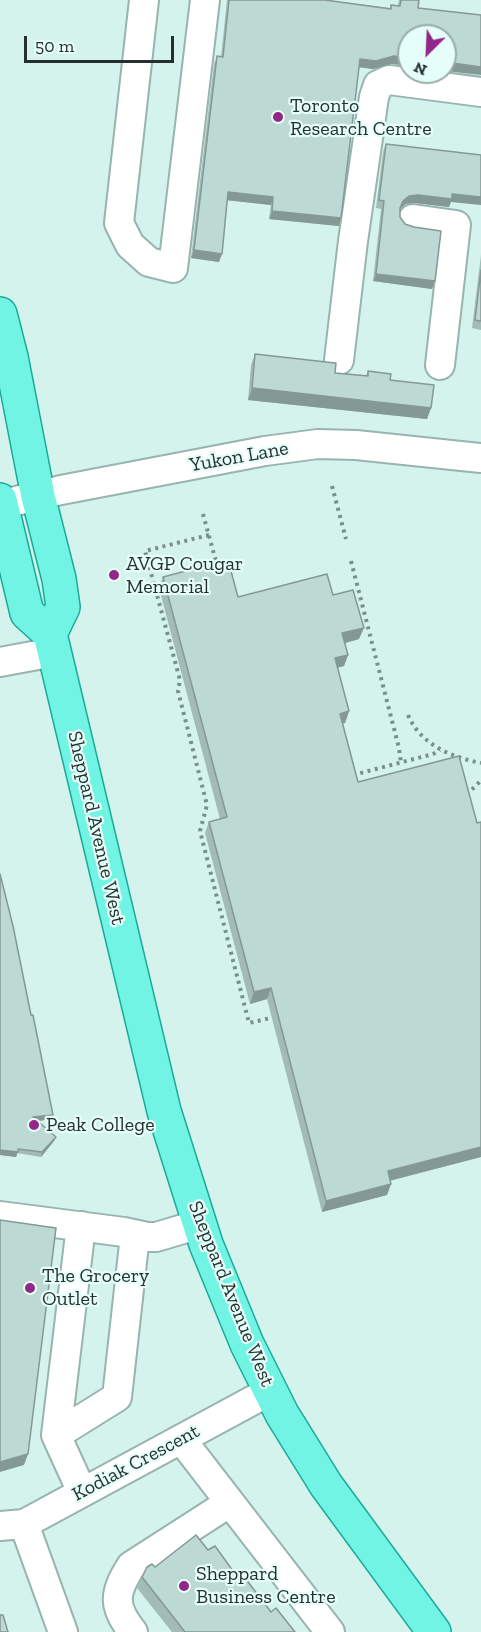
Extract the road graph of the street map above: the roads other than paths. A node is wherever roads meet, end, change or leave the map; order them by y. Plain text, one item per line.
1 (144, 0) edge
2 (205, 0) edge
3 (481, 92) edge
4 (413, 219) dead end
5 (0, 314) edge
6 (339, 360) dead end
7 (440, 365) dead end
8 (481, 458) edge
9 (38, 496) junction
10 (0, 504) edge
11 (9, 581) edge
12 (52, 643) junction
13 (0, 662) edge
14 (0, 1216) edge
15 (200, 1224) junction
16 (81, 1227) junction
17 (135, 1234) junction
18 (270, 1391) junction
19 (56, 1435) junction
20 (181, 1439) junction
21 (82, 1492) junction
22 (229, 1503) junction
23 (12, 1525) edge
24 (63, 1632) edge
25 (133, 1632) edge
26 (330, 1632) edge
27 (434, 1632) edge

1 - 2 street
3 - 6 street
4 - 7 street
5 - 9 main road
8 - 9 street, Yukon Lane
9 - 10 street, Yukon Lane
9 - 12 main road
10 - 11 main road
11 - 12 main road
12 - 13 street
12 - 15 main road, Sheppard Avenue West
14 - 16 street
15 - 17 street
15 - 18 main road, Sheppard Avenue West
16 - 17 street
16 - 19 street
17 - 19 street
18 - 20 street, Kodiak Crescent
18 - 27 main road, Sheppard Avenue West
19 - 21 street
20 - 21 street, Kodiak Crescent
20 - 22 street
21 - 23 street, Kodiak Crescent
22 - 25 street
22 - 26 street
23 - 24 street

